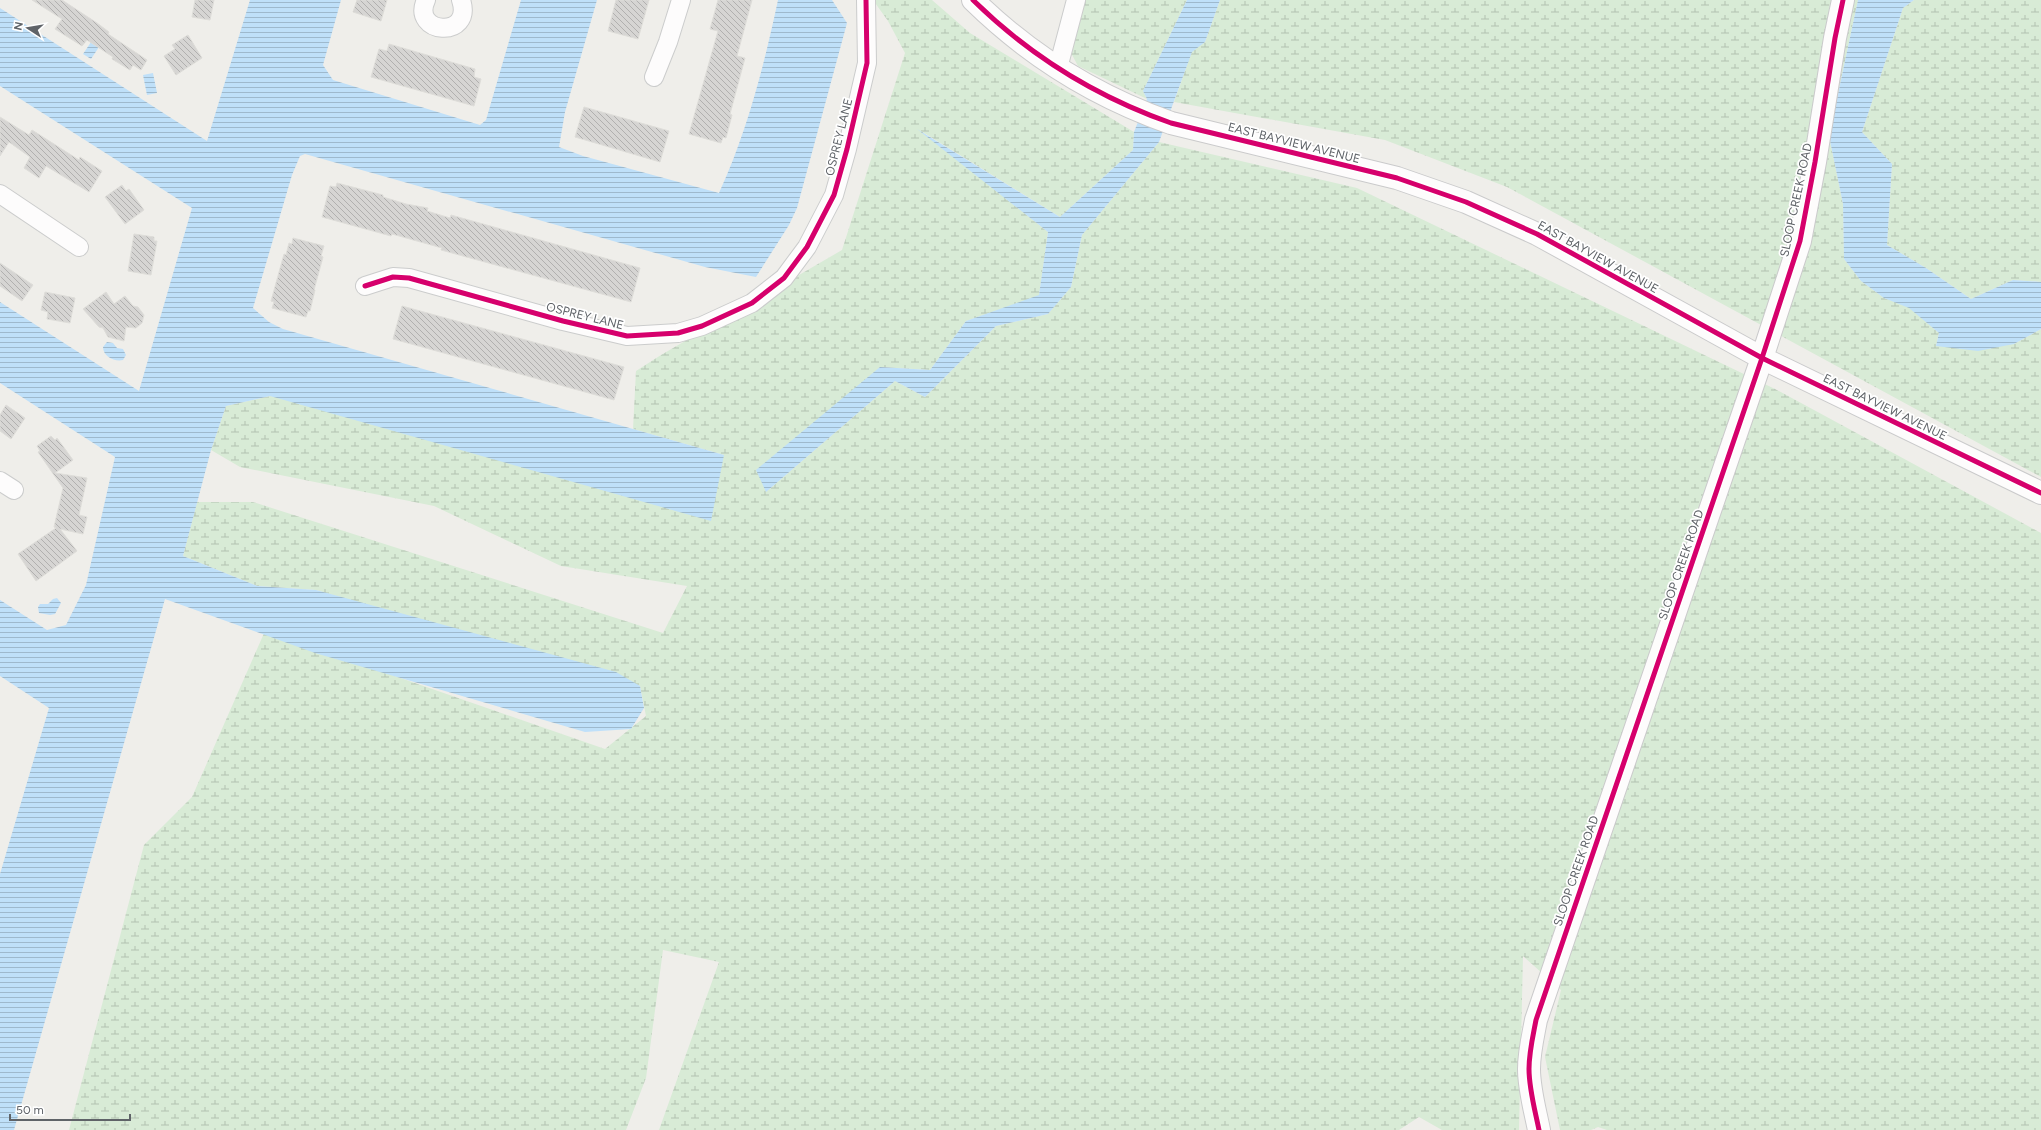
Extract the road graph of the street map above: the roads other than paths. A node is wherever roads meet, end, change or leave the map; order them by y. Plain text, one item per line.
1 (426, 0) edge
2 (461, 0) edge
3 (680, 0) edge
4 (866, 0) edge
5 (973, 0) edge
6 (1076, 0) edge
7 (1843, 0) edge
8 (1058, 68) junction
9 (654, 77) dead end
10 (0, 194) edge
11 (79, 246) dead end
12 (365, 286) dead end
13 (1762, 358) junction
14 (2041, 493) edge
15 (1540, 1130) edge

1 - 2 street
3 - 9 street
4 - 12 street, OSPREY LANE
5 - 8 main road, EAST BAYVIEW AVENUE
6 - 8 street
7 - 13 main road, SLOOP CREEK ROAD
8 - 13 main road, EAST BAYVIEW AVENUE
10 - 11 street
13 - 14 main road, EAST BAYVIEW AVENUE
13 - 15 main road, SLOOP CREEK ROAD

